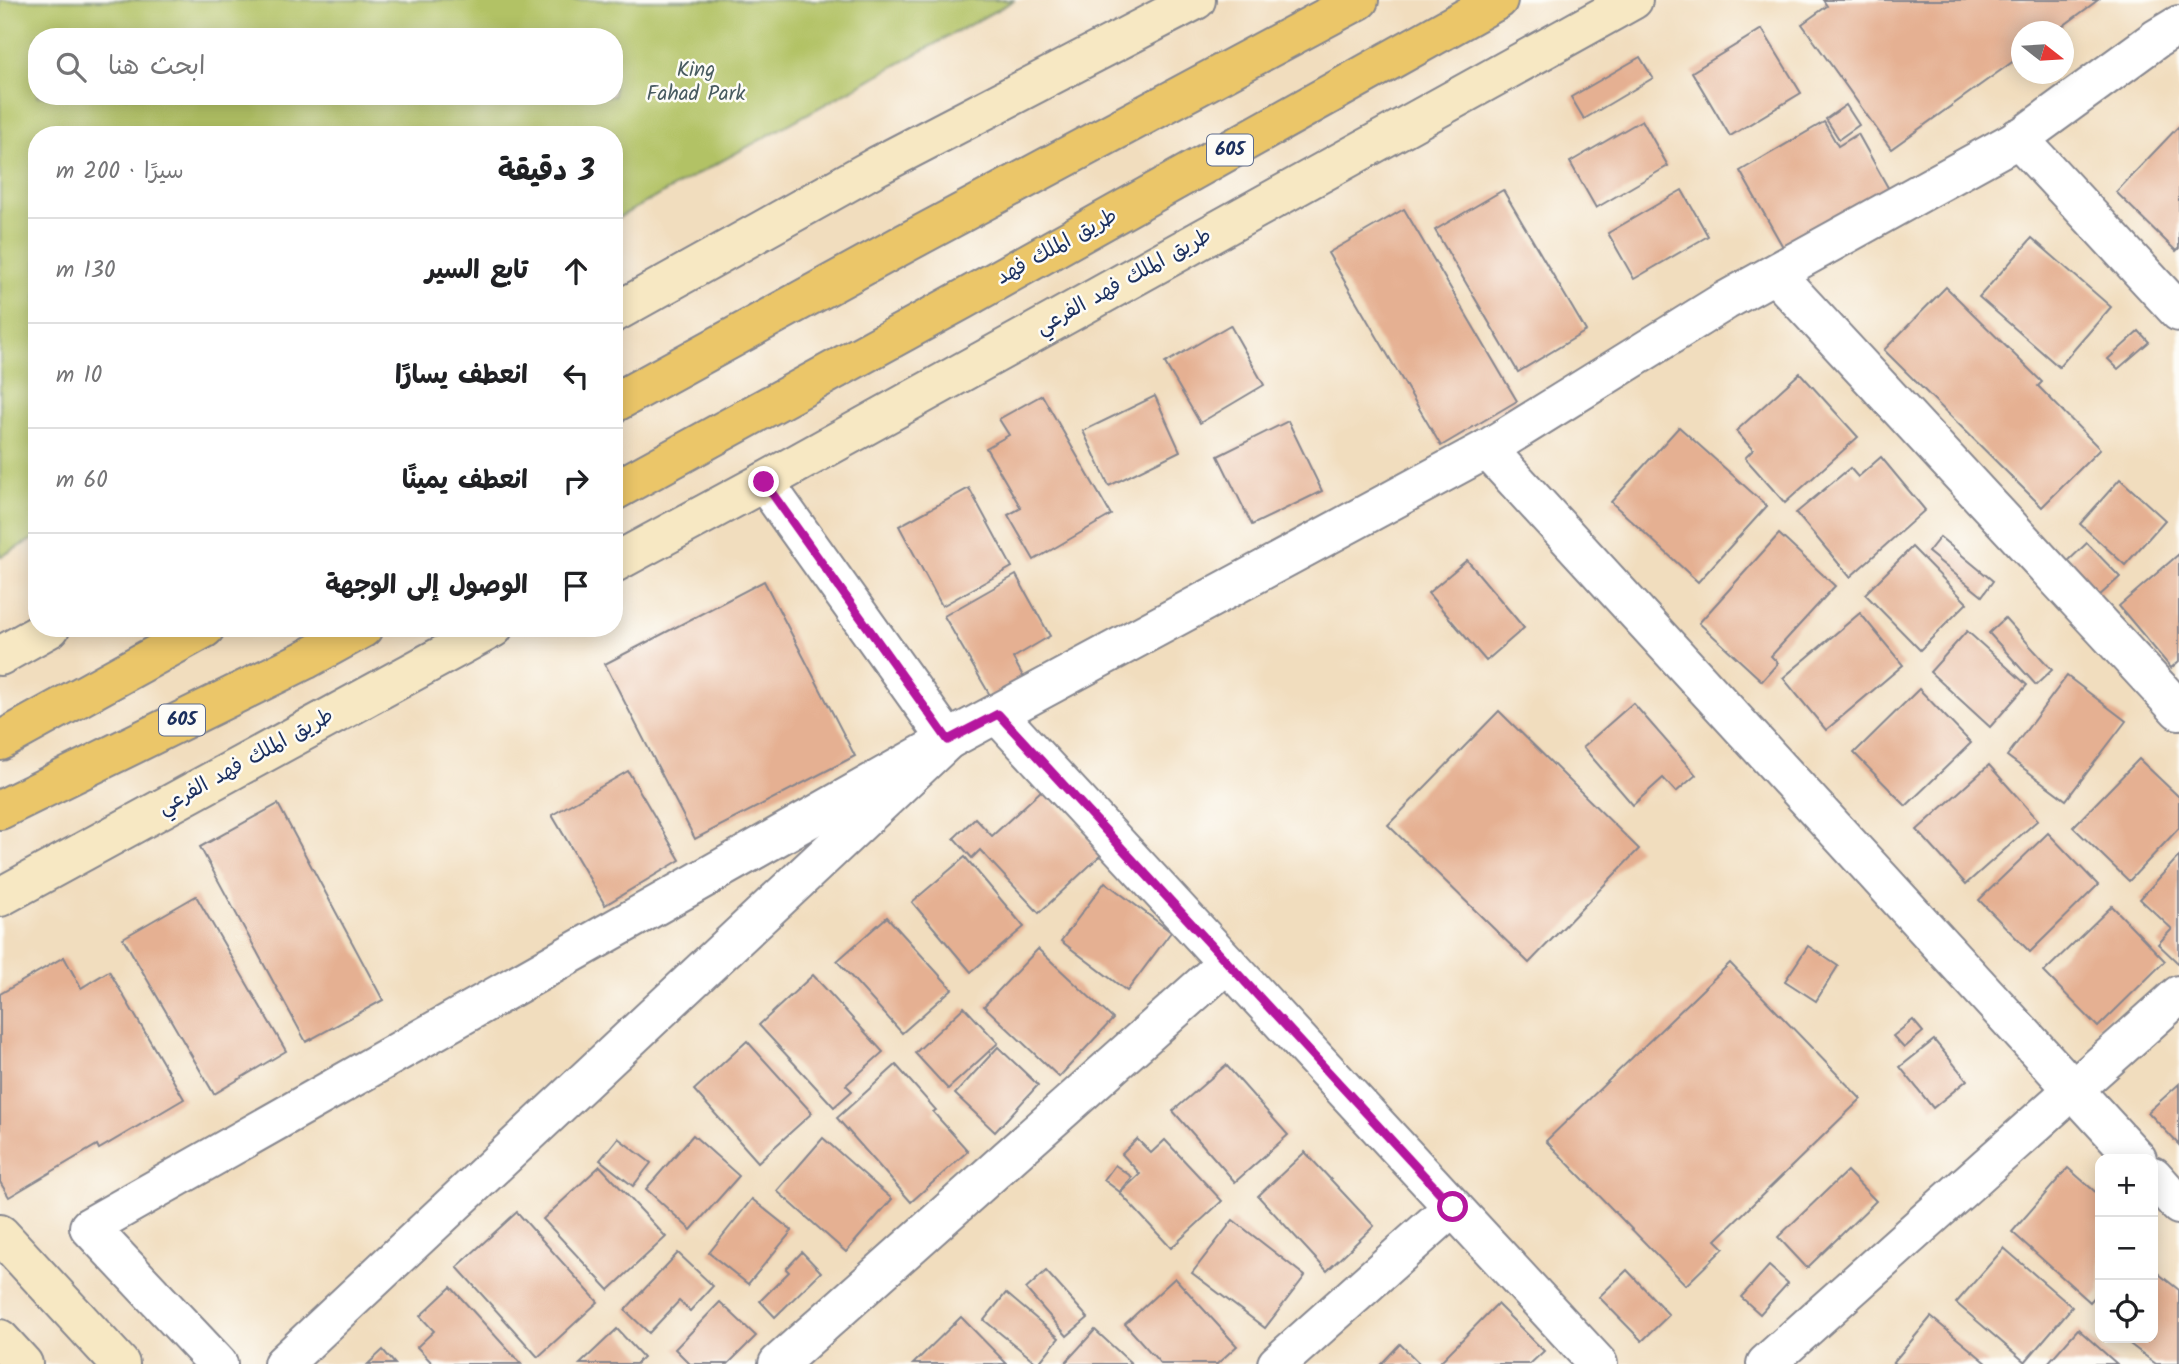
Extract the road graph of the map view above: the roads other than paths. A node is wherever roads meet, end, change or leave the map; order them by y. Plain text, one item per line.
1 (1196, 0) edge
2 (1359, 0) edge
3 (1498, 0) edge
4 (1633, 0) edge
5 (2179, 25) edge
6 (2018, 138) junction
7 (1775, 274) junction
8 (623, 308) edge
9 (2179, 312) edge
10 (623, 398) edge
11 (1488, 449) junction
12 (764, 482) junction
13 (623, 486) edge
14 (623, 558) edge
15 (28, 634) edge
16 (32, 637) edge
17 (189, 637) edge
18 (347, 637) edge
19 (477, 637) edge
20 (0, 643) edge
21 (0, 656) edge
22 (2179, 710) edge
23 (998, 714) junction
24 (948, 740) junction
25 (0, 741) edge
26 (0, 810) edge
27 (0, 897) edge
28 (1227, 962) junction
29 (2179, 995) edge
30 (2073, 1089) junction
31 (2132, 1154) edge
32 (2158, 1182) edge
33 (2179, 1205) edge
34 (1453, 1207) junction
35 (0, 1234) edge
36 (120, 1364) edge
37 (218, 1364) edge
38 (283, 1364) edge
39 (778, 1364) edge
40 (1277, 1364) edge
41 (1598, 1364) edge
42 (1766, 1364) edge

1 - 8 main road
2 - 10 highway
3 - 13 highway, طريق الملك فهد / 605
4 - 12 main road, طريق الملك فهد الفرعي
5 - 6 street
6 - 7 street
6 - 9 street
7 - 11 street
7 - 22 street
11 - 23 street
11 - 30 street
12 - 14 main road, طريق الملك فهد الفرعي
12 - 24 street
15 - 20 main road
16 - 21 main road
17 - 25 highway
18 - 26 highway, 605
19 - 27 main road, طريق الملك فهد الفرعي
23 - 24 street
23 - 28 street
24 - 37 street
24 - 38 street
28 - 34 street
28 - 39 street
29 - 30 street
30 - 31 street
30 - 42 street
32 - 33 street
34 - 40 street
34 - 41 street
35 - 36 main road

